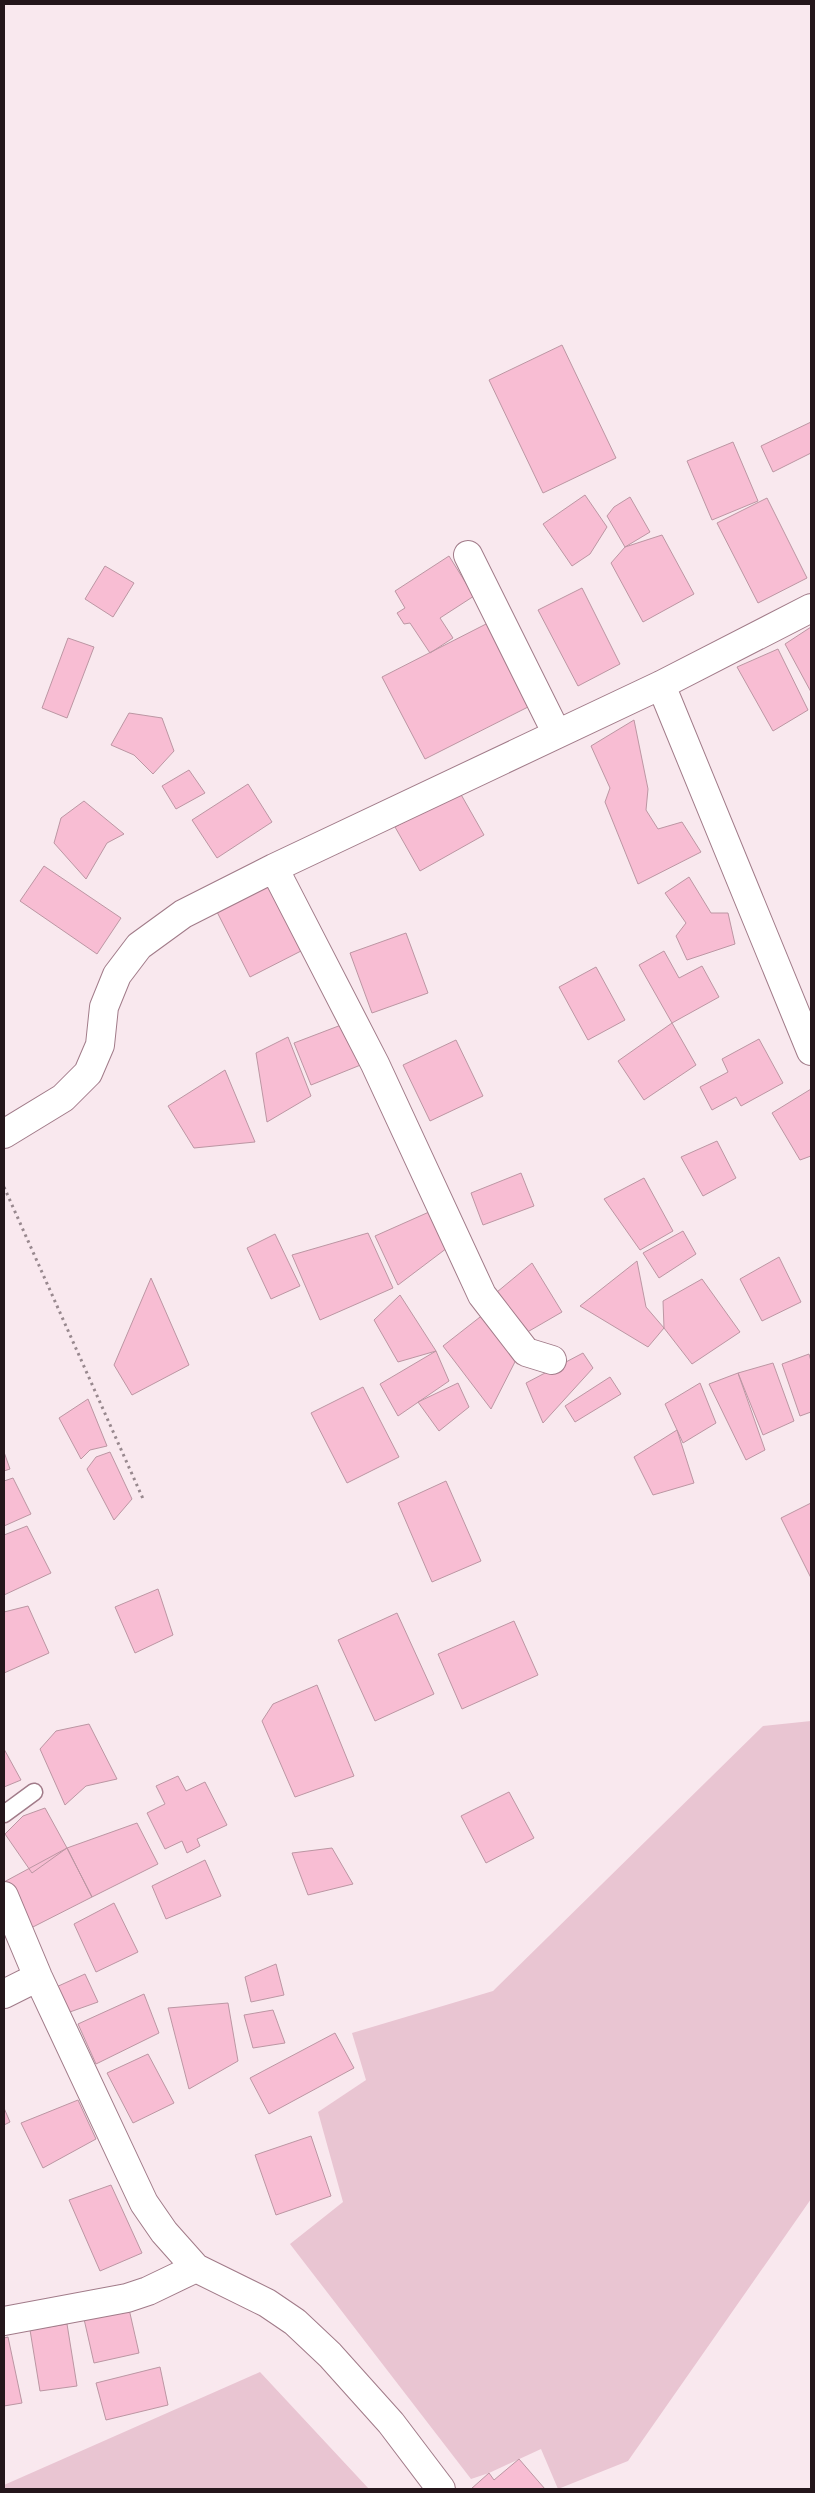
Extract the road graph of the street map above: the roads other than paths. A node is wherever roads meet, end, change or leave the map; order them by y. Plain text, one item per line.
1 (468, 555) dead end
2 (811, 608) edge
3 (661, 685) junction
4 (557, 734) junction
5 (274, 868) junction
6 (811, 1051) edge
7 (4, 1134) edge
8 (552, 1360) dead end
9 (34, 1792) dead end
10 (4, 1814) edge
11 (4, 1896) edge
12 (38, 1977) junction
13 (4, 1994) edge
14 (196, 2268) junction
15 (4, 2321) edge
16 (440, 2489) edge

1 - 4 street
2 - 3 street
3 - 4 street
3 - 6 street
4 - 5 street
5 - 7 street
5 - 8 street
9 - 10 lane
11 - 12 street
12 - 13 street
12 - 14 street
14 - 15 street
14 - 16 street

